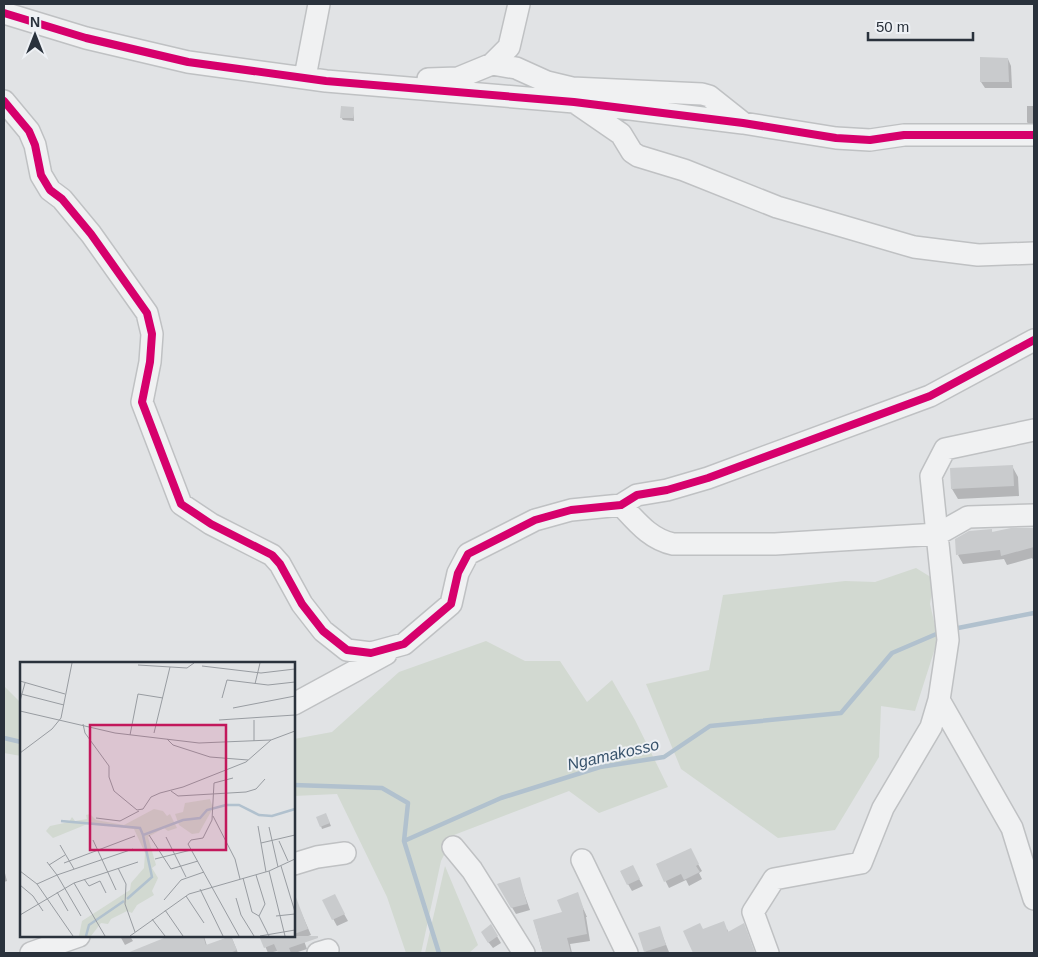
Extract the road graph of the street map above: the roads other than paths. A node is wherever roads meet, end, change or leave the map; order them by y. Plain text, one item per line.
1 (319, 4) edge
2 (519, 4) edge
3 (4, 13) edge
4 (492, 64) junction
5 (305, 77) junction
6 (326, 81) junction
7 (4, 101) edge
8 (574, 102) junction
9 (743, 123) junction
10 (1034, 134) edge
11 (1034, 253) edge
12 (1034, 340) edge
13 (1034, 430) edge
14 (621, 505) junction
15 (1034, 515) edge
16 (938, 534) junction
17 (404, 644) junction
18 (939, 700) junction
19 (295, 703) edge
20 (453, 847) dead end
21 (345, 853) dead end
22 (582, 860) dead end
23 (295, 864) edge
24 (1034, 899) edge
25 (76, 937) edge
26 (42, 947) edge
27 (524, 953) edge
28 (627, 953) edge
29 (768, 953) edge

1 - 5 street
2 - 4 street
3 - 5 street
4 - 6 street
4 - 9 street
5 - 6 street
6 - 8 street
7 - 17 street
8 - 9 street
8 - 11 street
9 - 10 street
12 - 14 street
13 - 16 street
14 - 16 street
14 - 17 street
15 - 16 street
16 - 18 street
17 - 19 street
18 - 24 street
18 - 29 street
20 - 27 street
21 - 23 street
22 - 28 street
25 - 26 street

